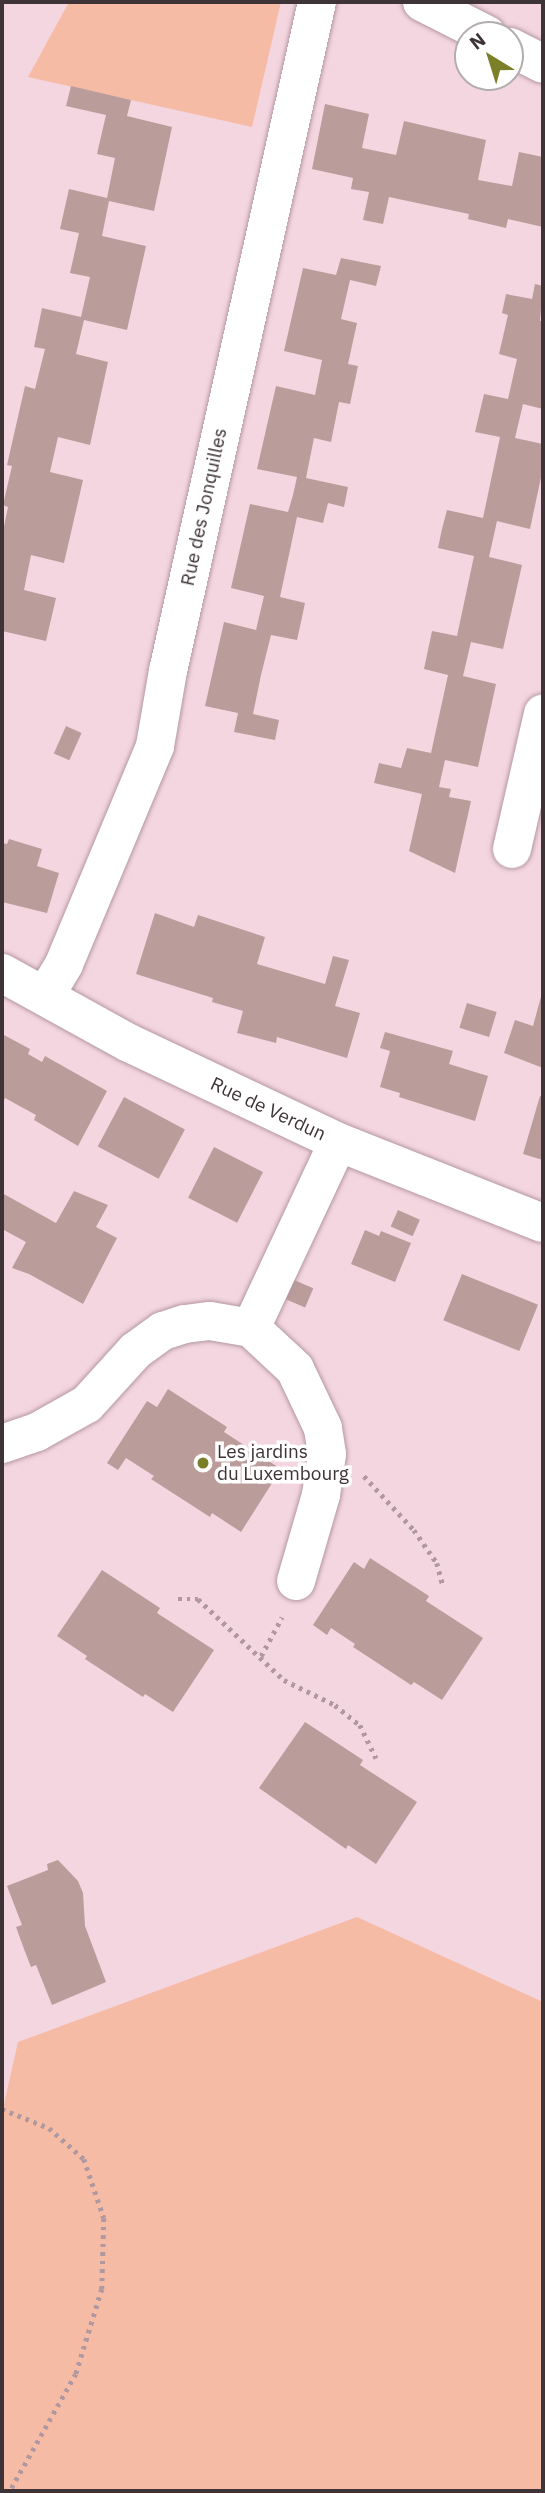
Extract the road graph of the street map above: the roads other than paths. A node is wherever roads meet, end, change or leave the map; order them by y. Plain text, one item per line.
1 (317, 2) edge
2 (422, 2) edge
3 (459, 21) edge
4 (524, 54) edge
5 (543, 64) edge
6 (543, 715) edge
7 (512, 849) dead end
8 (2, 973) edge
9 (45, 996) junction
10 (338, 1142) junction
11 (543, 1223) edge
12 (251, 1328) junction
13 (2, 1444) edge
14 (296, 1581) dead end

1 - 9 street, Rue des Jonquilles
2 - 3 street
4 - 5 street
6 - 7 street
8 - 9 street, Rue de Verdun
9 - 10 street, Rue de Verdun
10 - 11 street, Rue de Verdun
10 - 12 street
12 - 13 street
12 - 14 street

